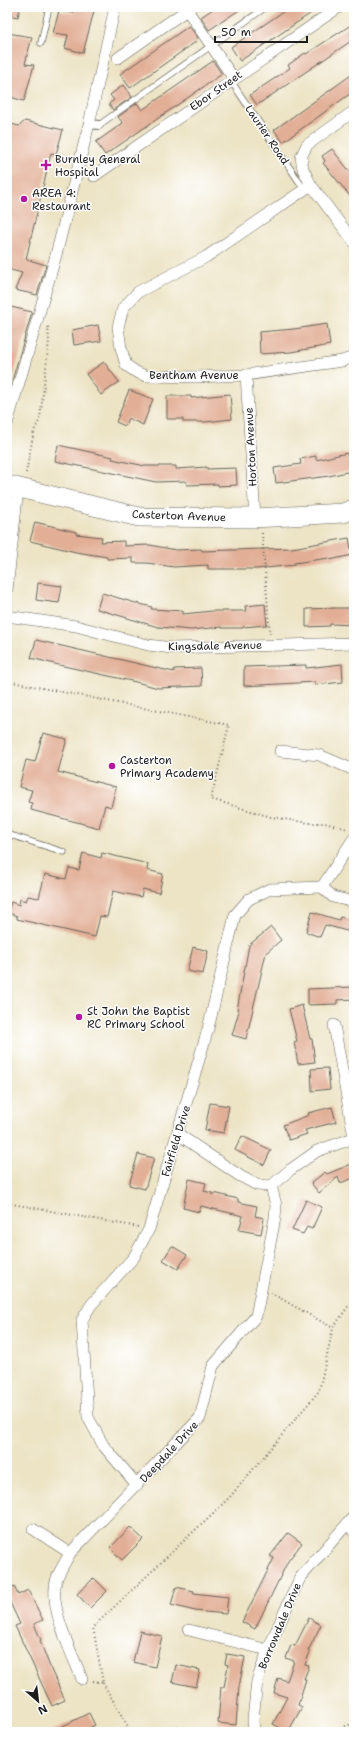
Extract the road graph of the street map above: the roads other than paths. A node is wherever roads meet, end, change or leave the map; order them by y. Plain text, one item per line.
1 (49, 7) edge
2 (115, 7) edge
3 (266, 7) edge
4 (339, 7) edge
5 (189, 9) edge
6 (41, 43) dead end
7 (210, 45) junction
8 (118, 58) dead end
9 (232, 80) junction
10 (354, 111) edge
11 (94, 125) junction
12 (94, 176) dead end
13 (308, 187) junction
14 (354, 242) edge
15 (354, 357) edge
16 (246, 375) junction
17 (9, 408) edge
18 (7, 424) edge
19 (16, 487) edge
20 (354, 509) edge
21 (258, 518) junction
22 (7, 590) edge
23 (7, 616) edge
24 (354, 643) edge
25 (280, 751) dead end
26 (354, 770) edge
27 (7, 834) edge
28 (354, 838) edge
29 (64, 852) dead end
30 (322, 887) junction
31 (354, 902) edge
32 (334, 1025) dead end
33 (178, 1134) junction
34 (354, 1138) edge
35 (271, 1186) junction
36 (137, 1485) junction
37 (352, 1524) edge
38 (33, 1529) dead end
39 (70, 1554) junction
40 (188, 1630) dead end
41 (268, 1650) junction
42 (82, 1679) road end
43 (254, 1732) edge

1 - 6 lane
2 - 11 street
3 - 7 lane
4 - 9 street, Ebor Street
5 - 7 street, Laurier Road
5 - 8 street
7 - 9 street, Laurier Road
7 - 11 lane
9 - 12 street, Ebor Street
9 - 13 lane, Laurier Road
10 - 13 street
11 - 17 street
13 - 14 street, Laurier Road
13 - 16 street, Bentham Avenue
15 - 16 street, Bentham Avenue
16 - 21 street, Horton Avenue
17 - 18 street
19 - 21 highway, Casterton Avenue
19 - 22 street
20 - 21 highway, Casterton Avenue
23 - 24 street, Kingsdale Avenue
25 - 26 street
27 - 29 lane
28 - 30 street
30 - 31 street
30 - 33 street, Fairfield Drive
32 - 34 street
33 - 35 street
33 - 36 street, Fairfield Drive
34 - 35 street
35 - 36 street, Deepdale Drive
36 - 39 street, Deepdale Drive
37 - 41 street, Borrowdale Drive
38 - 39 street
39 - 42 street, Deepdale Drive
40 - 41 street
41 - 43 street, Borrowdale Drive

